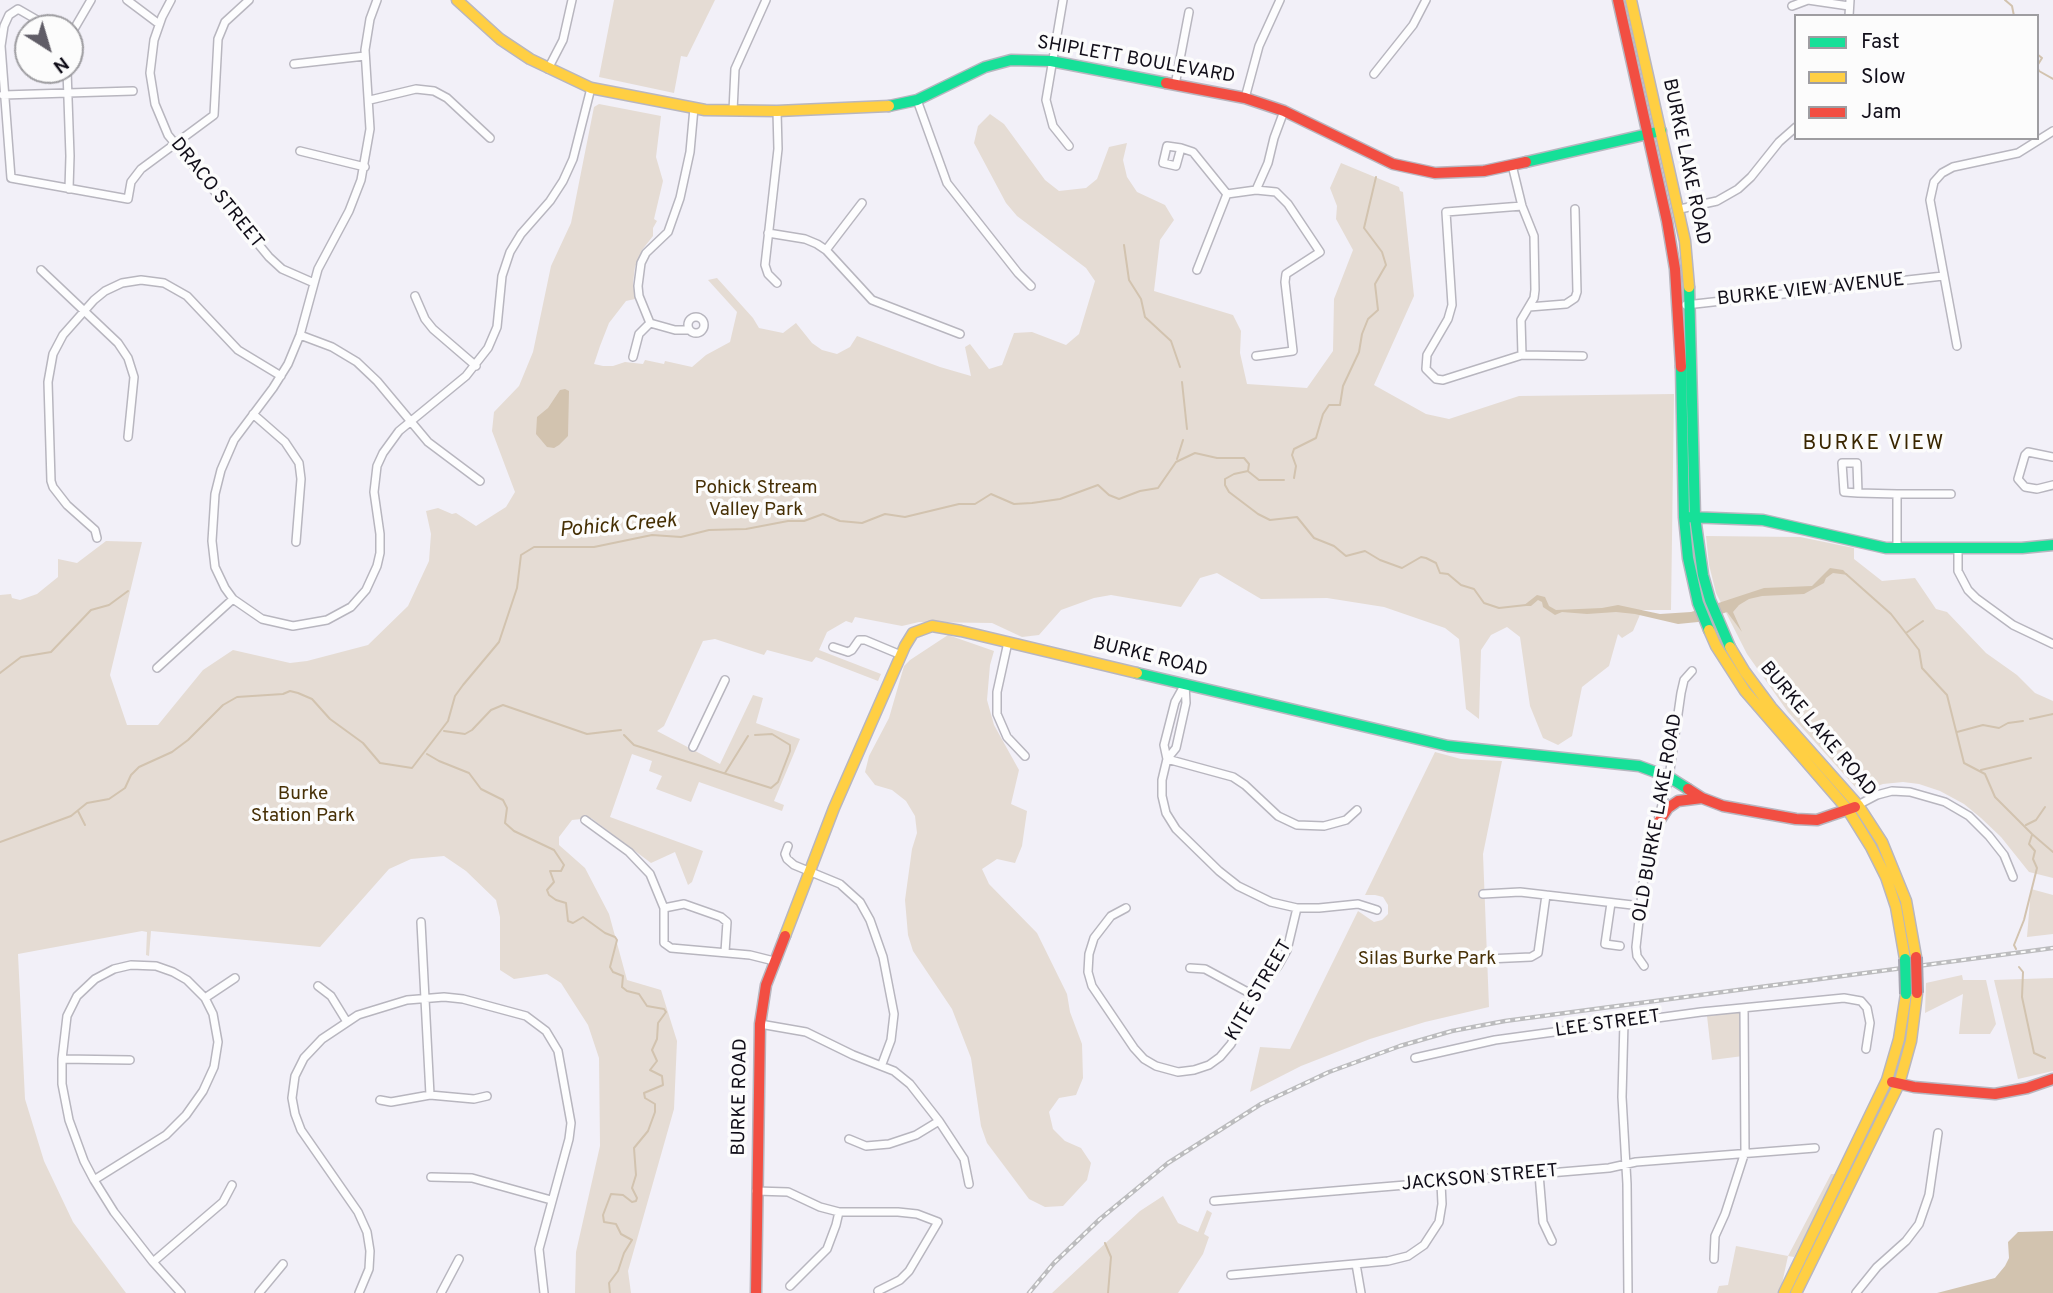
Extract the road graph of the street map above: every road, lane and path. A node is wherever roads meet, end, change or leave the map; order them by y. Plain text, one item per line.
1 (127, 0) edge
2 (172, 0) edge
3 (249, 0) edge
4 (377, 0) edge
5 (457, 0) edge
6 (572, 0) edge
7 (766, 0) edge
8 (1063, 0) edge
9 (1280, 0) edge
10 (1426, 0) edge
11 (1618, 0) edge
12 (1630, 0) edge
13 (1849, 3) edge
14 (1792, 6) dead end
15 (1189, 12) dead end
16 (30, 14) edge
17 (159, 24) junction
18 (0, 46) edge
19 (365, 56) junction
20 (1051, 61) junction
21 (294, 64) dead end
22 (548, 69) junction
23 (1374, 74) dead end
24 (67, 84) edge
25 (1175, 85) junction
26 (591, 88) junction
27 (133, 91) dead end
28 (67, 93) junction
29 (3, 95) junction
30 (1245, 98) junction
31 (370, 100) junction
32 (917, 100) junction
33 (694, 108) junction
34 (733, 111) junction
35 (777, 111) junction
36 (1284, 111) junction
37 (1794, 129) edge
38 (1661, 131) junction
39 (2053, 131) edge
40 (1647, 134) junction
41 (490, 138) dead end
42 (175, 145) junction
43 (1069, 146) dead end
44 (1181, 148) dead end
45 (300, 151) dead end
46 (1512, 165) junction
47 (365, 167) junction
48 (68, 189) junction
49 (1256, 190) junction
50 (1227, 194) junction
51 (862, 203) dead end
52 (1522, 206) junction
53 (1575, 209) dead end
54 (1680, 209) junction
55 (768, 233) junction
56 (826, 250) junction
57 (41, 270) dead end
58 (1197, 270) dead end
59 (1943, 276) junction
60 (777, 283) dead end
61 (314, 284) junction
62 (1031, 286) dead end
63 (415, 296) dead end
64 (1684, 305) junction
65 (1529, 307) junction
66 (84, 311) junction
67 (650, 323) junction
68 (689, 330) dead end
69 (960, 334) dead end
70 (300, 335) junction
71 (1957, 345) dead end
72 (1522, 355) junction
73 (1256, 356) dead end
74 (1583, 356) dead end
75 (633, 357) dead end
76 (476, 366) junction
77 (281, 376) junction
78 (253, 415) junction
79 (410, 421) junction
80 (128, 437) dead end
81 (2053, 457) edge
82 (480, 481) dead end
83 (2053, 485) edge
84 (1858, 493) junction
85 (1897, 494) junction
86 (1951, 494) dead end
87 (1689, 517) junction
88 (97, 538) dead end
89 (296, 542) dead end
90 (2053, 545) edge
91 (1897, 548) junction
92 (1958, 548) junction
93 (233, 599) junction
94 (1713, 625) junction
95 (1007, 642) junction
96 (2053, 644) edge
97 (833, 647) dead end
98 (901, 655) junction
99 (157, 668) dead end
100 (1692, 671) dead end
101 (725, 680) dead end
102 (1185, 684) junction
103 (693, 747) dead end
104 (1025, 756) dead end
105 (1167, 759) junction
106 (1670, 777) junction
107 (1702, 798) junction
108 (1858, 805) junction
109 (1357, 810) dead end
110 (1847, 810) junction
111 (585, 820) dead end
112 (1658, 823) junction
113 (788, 846) dead end
114 (809, 871) junction
115 (2013, 877) dead end
116 (1483, 894) dead end
117 (1546, 895) junction
118 (1611, 903) junction
119 (1642, 906) junction
120 (664, 908) junction
121 (1126, 908) dead end
122 (1297, 908) junction
123 (1377, 909) dead end
124 (421, 922) dead end
125 (1620, 946) dead end
126 (725, 952) junction
127 (1910, 958) junction
128 (1487, 959) dead end
129 (774, 961) junction
130 (1644, 966) dead end
131 (1190, 968) dead end
132 (235, 978) dead end
133 (318, 986) dead end
134 (1911, 994) junction
135 (1255, 996) junction
136 (205, 998) junction
137 (425, 998) junction
138 (1744, 1008) junction
139 (347, 1022) junction
140 (1624, 1022) junction
141 (760, 1024) junction
142 (1866, 1049) dead end
143 (1415, 1058) dead end
144 (62, 1059) junction
145 (131, 1060) dead end
146 (882, 1064) junction
147 (2053, 1079) edge
148 (1886, 1080) junction
149 (1899, 1084) junction
150 (430, 1095) junction
151 (487, 1096) dead end
152 (380, 1100) dead end
153 (939, 1121) junction
154 (1938, 1133) dead end
155 (849, 1139) dead end
156 (1815, 1148) dead end
157 (1745, 1152) junction
158 (1625, 1164) junction
159 (1539, 1174) junction
160 (431, 1177) dead end
161 (94, 1180) junction
162 (1441, 1183) junction
163 (969, 1184) dead end
164 (232, 1185) dead end
165 (756, 1191) junction
166 (551, 1200) junction
167 (1214, 1201) dead end
168 (839, 1212) junction
169 (1552, 1241) dead end
170 (459, 1259) dead end
171 (1714, 1259) dead end
172 (153, 1262) junction
173 (283, 1264) dead end
174 (1356, 1264) junction
175 (1231, 1275) dead end
176 (790, 1286) dead end
177 (878, 1291) dead end
178 (181, 1293) edge
179 (259, 1293) edge
180 (359, 1293) edge
181 (441, 1293) edge
182 (544, 1293) edge
183 (755, 1293) edge
184 (1361, 1293) edge
185 (1628, 1293) edge
186 (1784, 1293) edge
187 (1797, 1293) edge
188 (1856, 1293) edge

1 - 17 street
2 - 17 street, DRACO STREET
3 - 42 street
4 - 19 street
5 - 22 street, SHIPLETT BOULEVARD
6 - 22 street
7 - 34 street
8 - 20 street
9 - 30 street
10 - 23 street
11 - 40 street, BURKE LAKE ROAD
12 - 38 street, BURKE LAKE ROAD
13 - 14 street
15 - 25 street
16 - 18 street
17 - 42 street, DRACO STREET
18 - 29 street
19 - 21 street
19 - 31 street
20 - 25 street, SHIPLETT BOULEVARD
20 - 32 street, SHIPLETT BOULEVARD
20 - 43 street
22 - 26 street, SHIPLETT BOULEVARD
24 - 28 street
25 - 30 street, SHIPLETT BOULEVARD
26 - 33 street, SHIPLETT BOULEVARD
26 - 76 street
27 - 28 street
28 - 29 street
28 - 48 street
29 - 48 street
30 - 36 street, SHIPLETT BOULEVARD
31 - 41 street
31 - 47 street
32 - 35 street, SHIPLETT BOULEVARD
32 - 62 street
33 - 34 street, SHIPLETT BOULEVARD
33 - 67 street
34 - 35 street, SHIPLETT BOULEVARD
35 - 55 street
36 - 46 street, SHIPLETT BOULEVARD
36 - 49 street
37 - 54 street
38 - 40 street, SHIPLETT BOULEVARD
38 - 54 street, BURKE LAKE ROAD
39 - 59 street
40 - 46 street, SHIPLETT BOULEVARD
40 - 64 street, BURKE LAKE ROAD
42 - 48 street
42 - 61 street, DRACO STREET
44 - 50 street
45 - 47 street
46 - 52 street
47 - 61 street
49 - 50 street
49 - 73 street
50 - 58 street
51 - 56 street
52 - 65 street
52 - 72 street
53 - 65 street
54 - 64 street, BURKE LAKE ROAD
55 - 56 street
55 - 60 street
56 - 69 street
57 - 66 street
59 - 64 street, BURKE VIEW AVENUE
59 - 71 street
61 - 70 street
63 - 76 street
64 - 87 street, BURKE LAKE ROAD
65 - 72 street
66 - 77 street
66 - 80 street
66 - 88 street
67 - 68 street
67 - 75 street
70 - 77 street
70 - 79 street
72 - 74 street
76 - 79 street
77 - 78 street
78 - 89 street
78 - 93 street
79 - 82 street
79 - 93 street
81 - 83 street
84 - 84 street
84 - 85 street
85 - 86 street
85 - 91 street
87 - 91 street
87 - 94 street, BURKE LAKE ROAD
90 - 92 street
91 - 92 street
92 - 96 street
93 - 99 street
94 - 108 street, BURKE LAKE ROAD
94 - 110 street, BURKE LAKE ROAD
95 - 98 street, BURKE ROAD
95 - 102 street, BURKE ROAD
95 - 104 street
97 - 98 street
98 - 114 street, BURKE ROAD
100 - 106 street, OLD BURKE LAKE ROAD
101 - 103 street
102 - 105 street
102 - 105 street
102 - 106 street, BURKE ROAD
105 - 109 street
105 - 122 street
106 - 107 street, BURKE ROAD
106 - 112 street, OLD BURKE LAKE ROAD
107 - 110 street, BURKE ROAD
107 - 112 street
108 - 110 street, BURKE ROAD
108 - 115 street, BURKE ROAD
108 - 127 street, BURKE LAKE ROAD
110 - 127 street, BURKE LAKE ROAD
111 - 120 street
112 - 119 street, OLD BURKE LAKE ROAD
113 - 114 street
114 - 129 street, BURKE ROAD
114 - 146 street
116 - 117 street
117 - 118 street
117 - 128 street
118 - 119 street
118 - 125 street
119 - 130 street, OLD BURKE LAKE ROAD
120 - 126 street
120 - 126 street
121 - 135 street, KITE STREET
122 - 123 street
122 - 135 street, KITE STREET
124 - 137 street
126 - 129 street
127 - 134 street, BURKE LAKE ROAD, bridge
129 - 141 street, BURKE ROAD
131 - 135 street
132 - 136 street
133 - 139 street
134 - 148 street, BURKE LAKE ROAD
134 - 149 street, BURKE LAKE ROAD
136 - 144 street
136 - 161 street
137 - 139 street
137 - 150 street
137 - 166 street
138 - 140 street, LEE STREET
138 - 142 street, LEE STREET
138 - 157 street
139 - 180 street
140 - 143 street, LEE STREET
140 - 158 street
141 - 146 street
141 - 165 street, BURKE ROAD
144 - 145 street
144 - 161 street
146 - 153 street
147 - 149 street
148 - 149 street
148 - 186 street, BURKE LAKE ROAD
149 - 187 street, BURKE LAKE ROAD
150 - 151 street
150 - 152 street
153 - 155 street
153 - 163 street
154 - 188 street
156 - 157 street, JACKSON STREET
157 - 158 street, JACKSON STREET
157 - 171 street
158 - 159 street, JACKSON STREET
158 - 185 street
159 - 162 street, JACKSON STREET
159 - 169 street
160 - 166 street
161 - 172 street
162 - 167 street, JACKSON STREET
162 - 174 street
164 - 172 street
165 - 168 street
165 - 183 street, BURKE ROAD
166 - 182 street
168 - 176 street
168 - 177 street
170 - 181 street
172 - 178 street
173 - 179 street
174 - 175 street
174 - 184 street

